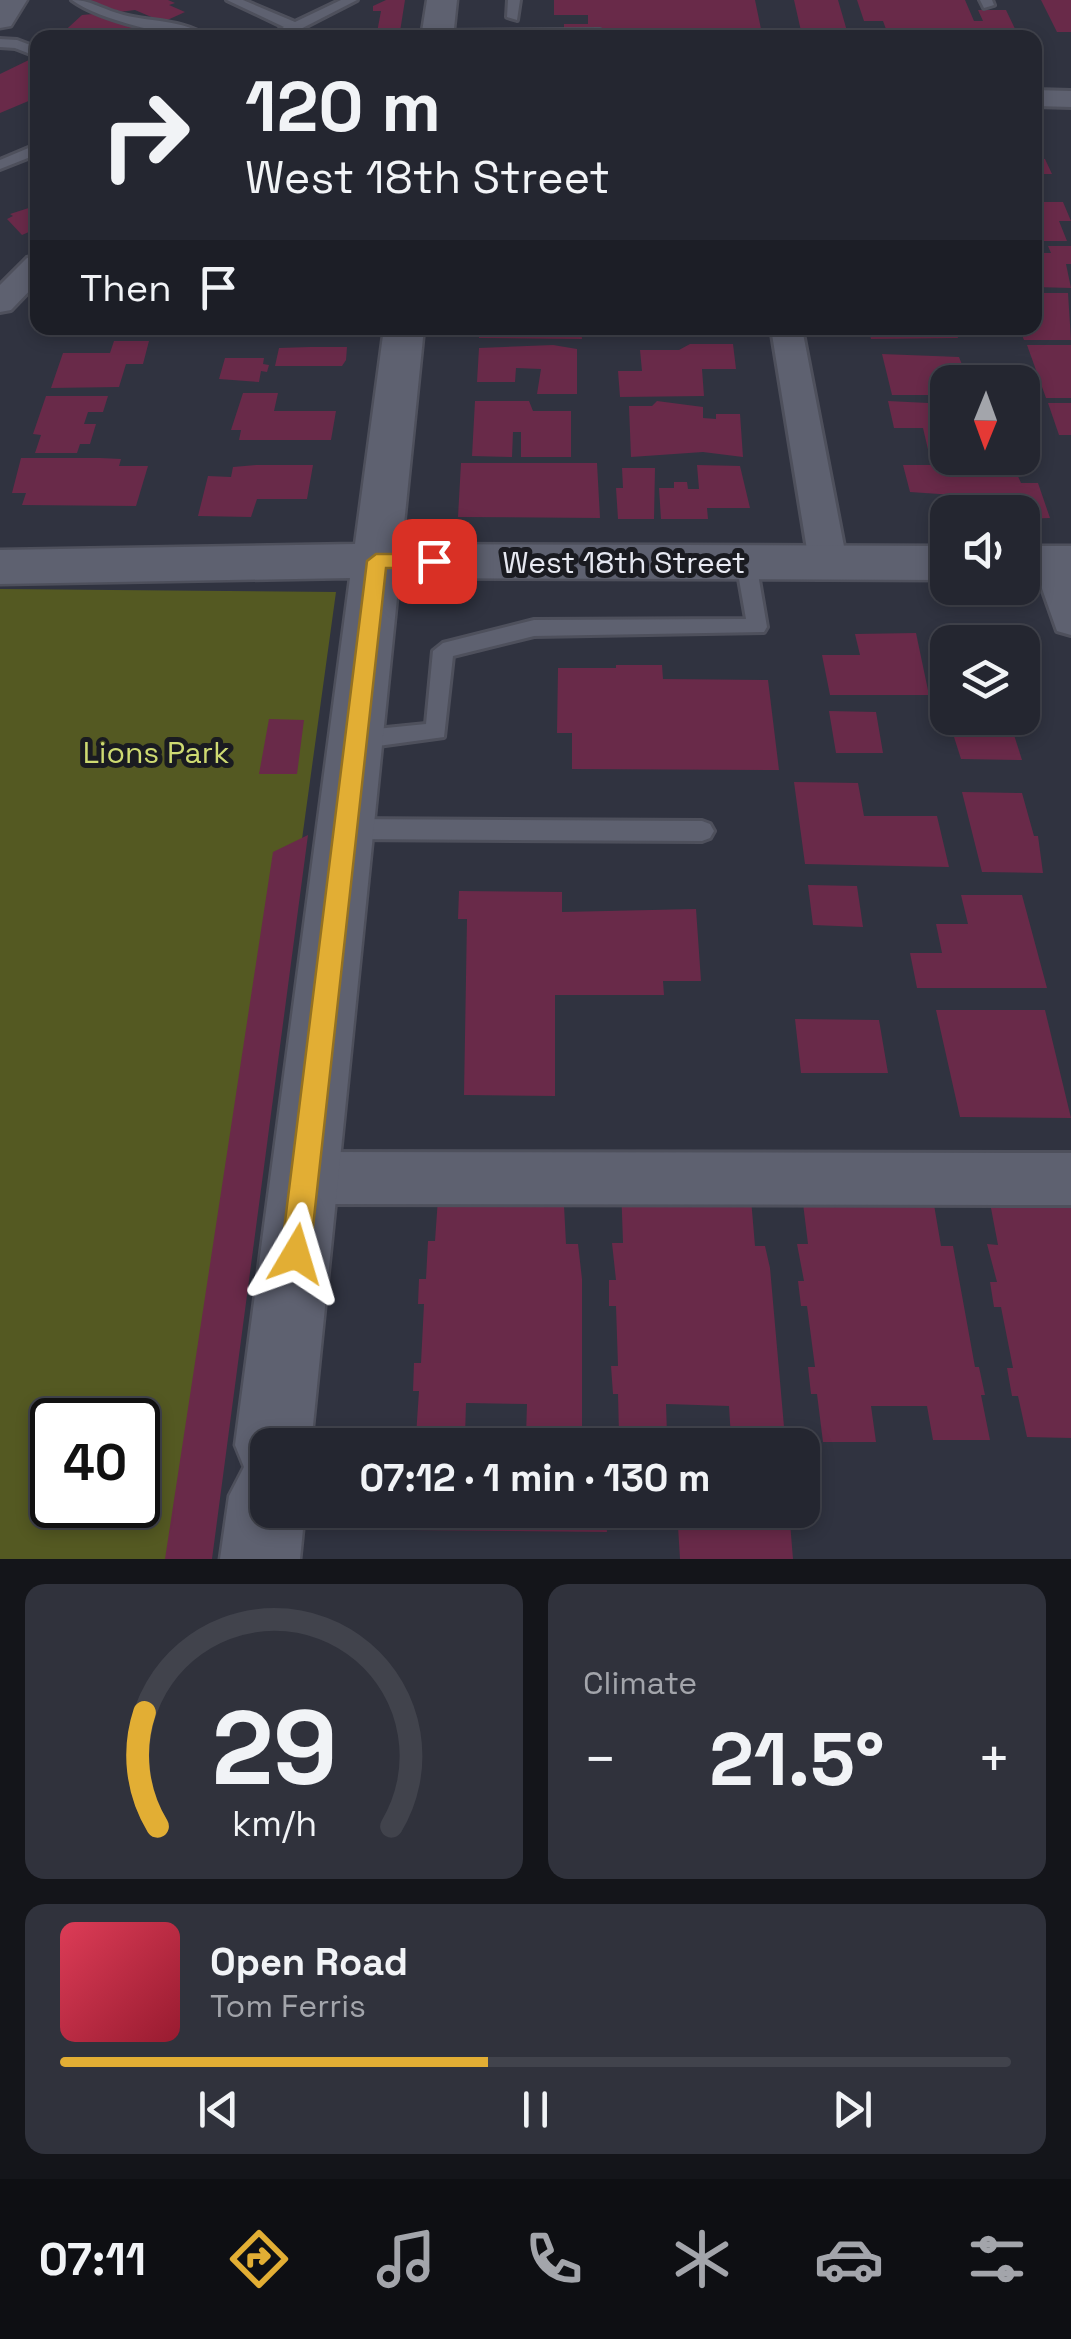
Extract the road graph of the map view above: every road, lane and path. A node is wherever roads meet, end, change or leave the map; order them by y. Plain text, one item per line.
1 (12, 0) edge
2 (78, 0) edge
3 (234, 0) edge
4 (352, 0) edge
5 (442, 0) edge
6 (514, 0) edge
7 (513, 16) dead end
8 (0, 19) edge
9 (296, 26) junction
10 (187, 30) edge
11 (288, 30) edge
12 (439, 30) edge
13 (0, 43) edge
14 (30, 50) edge
15 (1042, 99) edge
16 (1070, 101) edge
17 (30, 152) edge
18 (0, 165) edge
19 (30, 272) edge
20 (0, 304) edge
21 (403, 335) edge
22 (787, 335) edge
23 (376, 561) junction
24 (746, 562) junction
25 (828, 562) junction
26 (930, 563) edge
27 (1049, 563) edge
28 (0, 568) edge
29 (1071, 620) edge
30 (356, 740) junction
31 (345, 828) junction
32 (702, 831) dead end
33 (304, 1178) junction
34 (1071, 1179) edge
35 (276, 1428) edge
36 (264, 1528) edge
37 (260, 1559) edge

1 - 8 street
2 - 10 lane
3 - 9 lane
4 - 9 lane
5 - 12 street
6 - 7 lane
9 - 11 lane
13 - 14 lane
15 - 16 street
17 - 18 lane
19 - 20 street
21 - 23 street
22 - 25 street
23 - 24 street, West 18th Street
23 - 28 street, West 18th Street
23 - 30 street
24 - 25 street, West 18th Street
24 - 30 lane
25 - 26 street, West 18th Street
27 - 29 street
30 - 31 street
31 - 32 lane
31 - 33 street
33 - 34 street
33 - 35 street
36 - 37 street

